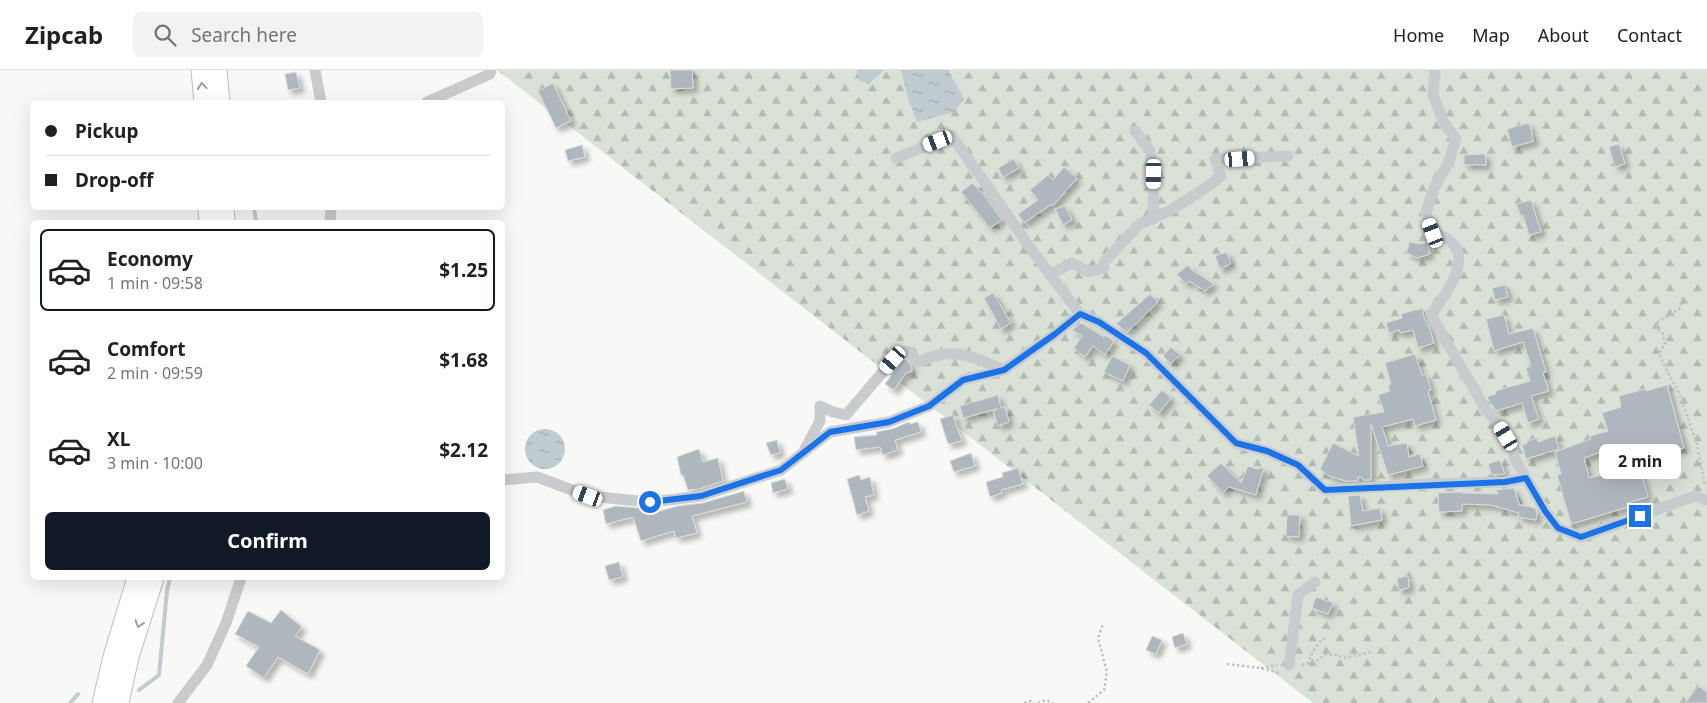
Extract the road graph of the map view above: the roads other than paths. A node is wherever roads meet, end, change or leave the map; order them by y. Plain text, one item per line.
1 (201, 70) edge
2 (217, 70) edge
3 (315, 70) edge
4 (491, 70) edge
5 (1435, 70) edge
6 (204, 100) edge
7 (220, 100) edge
8 (322, 100) edge
9 (432, 100) edge
10 (1135, 131) dead end
11 (1288, 156) dead end
12 (896, 158) dead end
13 (1153, 218) junction
14 (1050, 275) junction
15 (1080, 314) junction
16 (1004, 370) junction
17 (803, 453) junction
18 (1526, 478) junction
19 (505, 480) edge
20 (1707, 500) edge
21 (136, 580) edge
22 (153, 580) edge
23 (240, 580) edge
24 (1315, 582) dead end
25 (1287, 670) road end
26 (102, 703) edge
27 (119, 703) edge
28 (178, 703) edge

6 -> 1 main road
2 - 7 main road
3 - 8 street
4 - 9 street
5 - 18 street
10 - 13 street
11 - 13 street
12 - 14 street
13 - 14 street
14 - 15 street
15 - 16 street
15 - 18 street
16 - 17 street
16 - 17 street
17 - 19 street
18 - 20 street
21 - 26 main road
22 -> 27 main road
23 - 28 street
24 - 25 street

